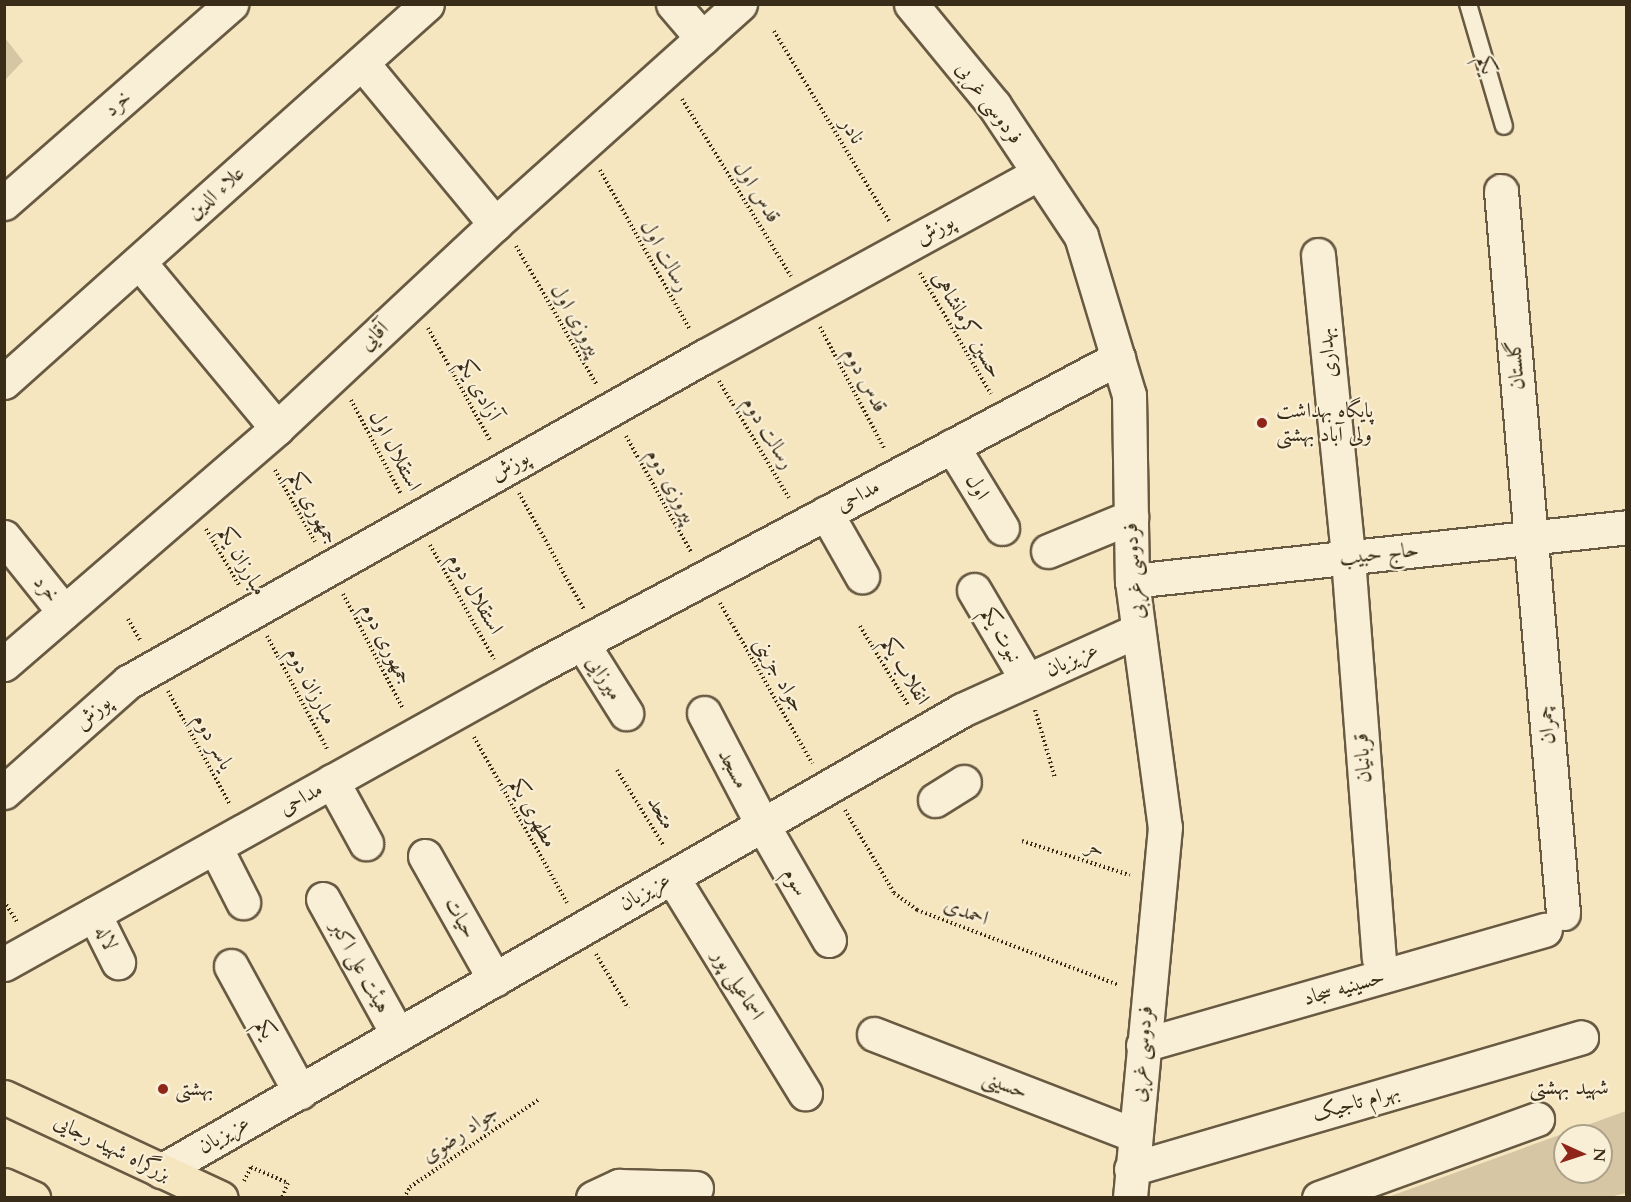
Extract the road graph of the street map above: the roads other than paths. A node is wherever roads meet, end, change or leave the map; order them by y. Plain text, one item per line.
1 (231, 4) edge
2 (428, 4) edge
3 (673, 4) edge
4 (740, 4) edge
5 (1468, 4) edge
6 (920, 6) edge
7 (702, 38) junction
8 (362, 63) junction
9 (1504, 126) dead end
10 (1039, 172) junction
11 (1502, 191) dead end
12 (4, 203) edge
13 (505, 235) junction
14 (1318, 255) dead end
15 (139, 262) junction
16 (1118, 358) junction
17 (4, 381) edge
18 (277, 428) junction
19 (952, 446) junction
20 (1131, 516) junction
21 (815, 519) junction
22 (1626, 527) edge
23 (1002, 528) dead end
24 (4, 537) edge
25 (1531, 538) junction
26 (1048, 551) dead end
27 (1348, 558) junction
28 (862, 576) dead end
29 (1132, 581) junction
30 (974, 590) dead end
31 (64, 612) junction
32 (1138, 630) junction
33 (590, 639) junction
34 (4, 664) edge
35 (1027, 680) junction
36 (626, 713) dead end
37 (704, 713) dead end
38 (337, 778) junction
39 (964, 782) dead end
40 (4, 792) edge
41 (935, 800) dead end
42 (762, 824) junction
43 (366, 843) dead end
44 (215, 847) junction
45 (425, 856) dead end
46 (676, 875) junction
47 (323, 899) dead end
48 (243, 902) dead end
49 (94, 914) junction
50 (1554, 921) joint
51 (829, 940) dead end
52 (1379, 958) dead end
53 (118, 962) dead end
54 (4, 964) edge
55 (231, 966) dead end
56 (495, 980) junction
57 (874, 1034) dead end
58 (398, 1035) junction
59 (1581, 1037) dead end
60 (1143, 1046) junction
61 (300, 1092) junction
62 (805, 1093) dead end
63 (4, 1097) edge
64 (1537, 1119) dead end
65 (1135, 1135) junction
66 (161, 1171) junction
67 (1131, 1183) edge
68 (4, 1185) edge
69 (696, 1188) dead end
70 (33, 1197) edge
71 (221, 1197) edge
72 (593, 1197) edge
73 (1319, 1197) edge

1 - 12 street, خرد
2 - 8 street, علاء الدین
3 - 7 street
4 - 7 street, آقایی
5 - 9 lane, یکم
6 - 10 street, فردوسی غربی
7 - 13 street, آقایی
8 - 13 street
8 - 15 street, علاء الدین
10 - 16 street, فردوسی غربی
10 - 40 street, پوزش
11 - 25 street, گلستان
13 - 18 street, آقایی
14 - 27 street, بهداری
15 - 17 street, علاء الدین
15 - 18 street
16 - 19 street, مداحی
16 - 20 street, فردوسی غربی
18 - 31 street, آقایی
19 - 21 street, مداحی
19 - 23 street, اول
20 - 26 street
20 - 29 street, فردوسی غربی
21 - 28 street
21 - 33 street, مداحی
22 - 25 street, حاج حبیب
24 - 31 street, خرد
25 - 27 street, حاج حبیب
25 - 50 street, چمران
27 - 29 street, حاج حبیب
27 - 52 street, قربانیان
29 - 32 street, فردوسی غربی
30 - 35 street, نبوت یکم
31 - 34 street, آقایی
32 - 35 street, عزیزیان
32 - 60 street, فردوسی غربی
33 - 36 street, میرزایی
33 - 38 street, مداحی
35 - 42 street, عزیزیان
37 - 42 street, مسجد
38 - 43 street
38 - 44 street, مداحی
39 - 41 street
42 - 46 street, عزیزیان
42 - 51 street, سوم
44 - 48 street
44 - 49 street, مداحی
45 - 56 street, حیات
46 - 56 street, عزیزیان
46 - 62 street, اسماعیلی پور
47 - 58 street, هیئت علی اکبر
49 - 53 street, لاله
49 - 54 street, مداحی
50 - 60 street, حسینیه سجاد
55 - 61 street, یکم
56 - 58 street, عزیزیان
57 - 65 street, حسینی
58 - 61 street, عزیزیان
59 - 67 street, بهرام تاجیک
60 - 65 street, فردوسی غربی
61 - 66 street, عزیزیان
63 - 66 highway, بزرگراه شهید رجایی
64 - 73 street
65 - 67 street, فردوسی غربی
66 - 71 highway, بزرگراه شهید رجایی
68 - 70 highway
69 - 72 street

